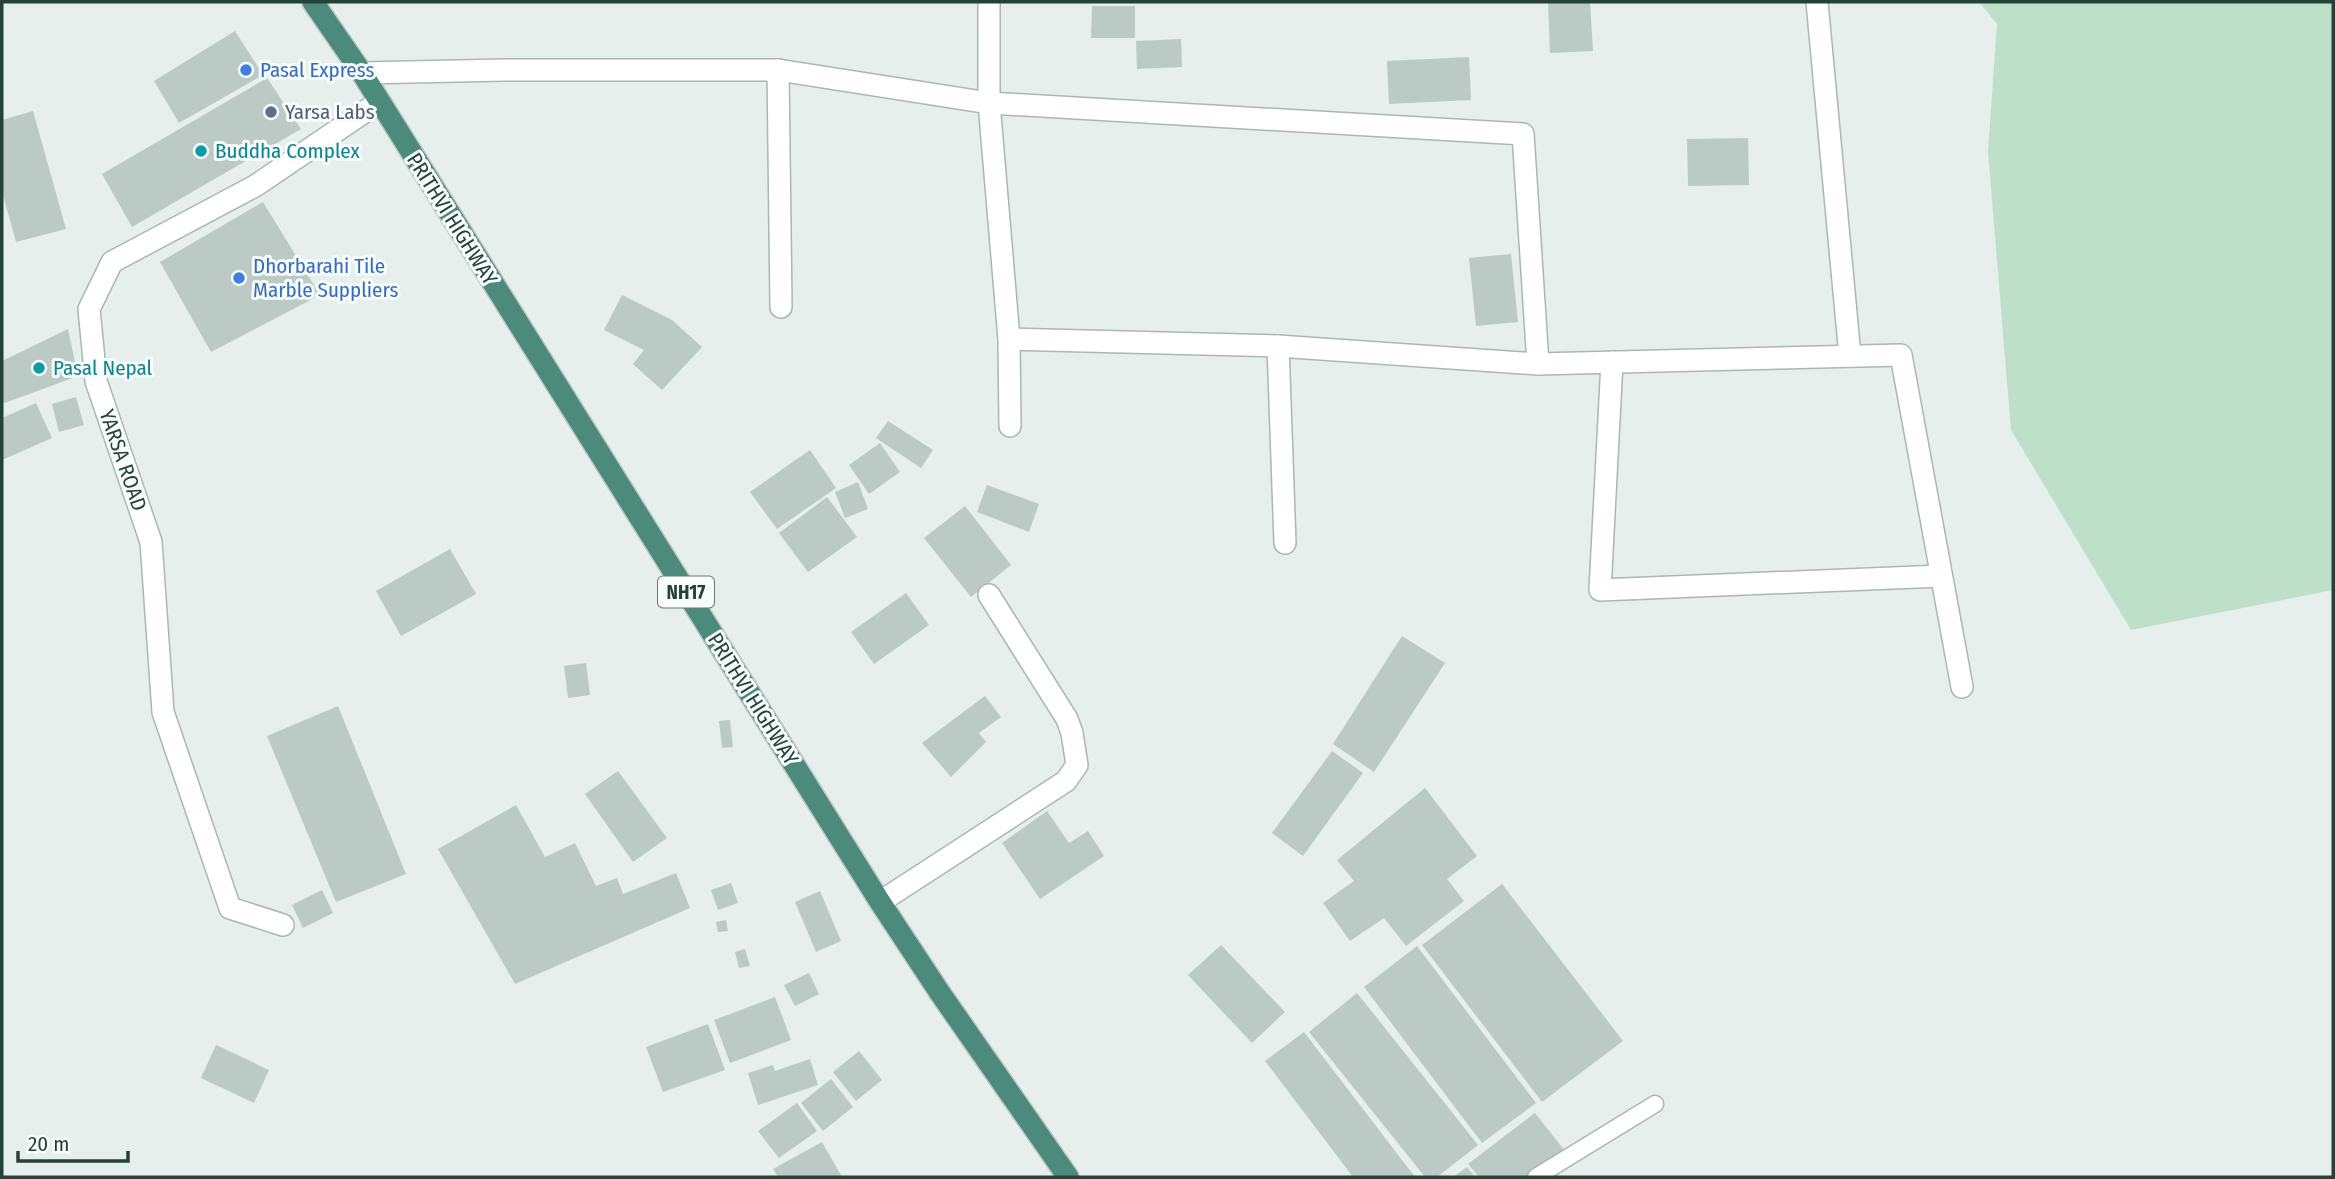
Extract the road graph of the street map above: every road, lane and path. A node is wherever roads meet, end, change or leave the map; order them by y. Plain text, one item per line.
1 (313, 2) edge
2 (989, 2) edge
3 (1817, 2) edge
4 (778, 70) junction
5 (362, 73) junction
6 (379, 102) junction
7 (989, 103) junction
8 (781, 307) dead end
9 (1009, 340) junction
10 (1278, 346) junction
11 (1850, 356) junction
12 (1612, 362) junction
13 (1538, 363) junction
14 (1010, 426) dead end
15 (1284, 543) dead end
16 (1941, 576) junction
17 (989, 595) dead end
18 (1962, 687) dead end
19 (880, 902) junction
20 (283, 925) dead end
21 (1655, 1104) dead end
22 (1068, 1177) edge
23 (1536, 1177) edge

1 - 5 highway, PRITHVI HIGHWAY / NH17
2 - 7 street
3 - 11 street
4 - 5 street
4 - 7 street
4 - 8 street
5 - 6 highway, PRITHVI HIGHWAY / NH17
6 - 19 highway, PRITHVI HIGHWAY / NH17
6 - 20 street, YARSA ROAD
7 - 9 street
7 - 13 street
9 - 10 street
9 - 14 street
10 - 13 street
10 - 15 street
11 - 12 street
11 - 16 street
12 - 13 street
12 - 16 street
16 - 18 street
17 - 19 street
19 - 22 highway, PRITHVI HIGHWAY / NH17
21 - 23 lane

